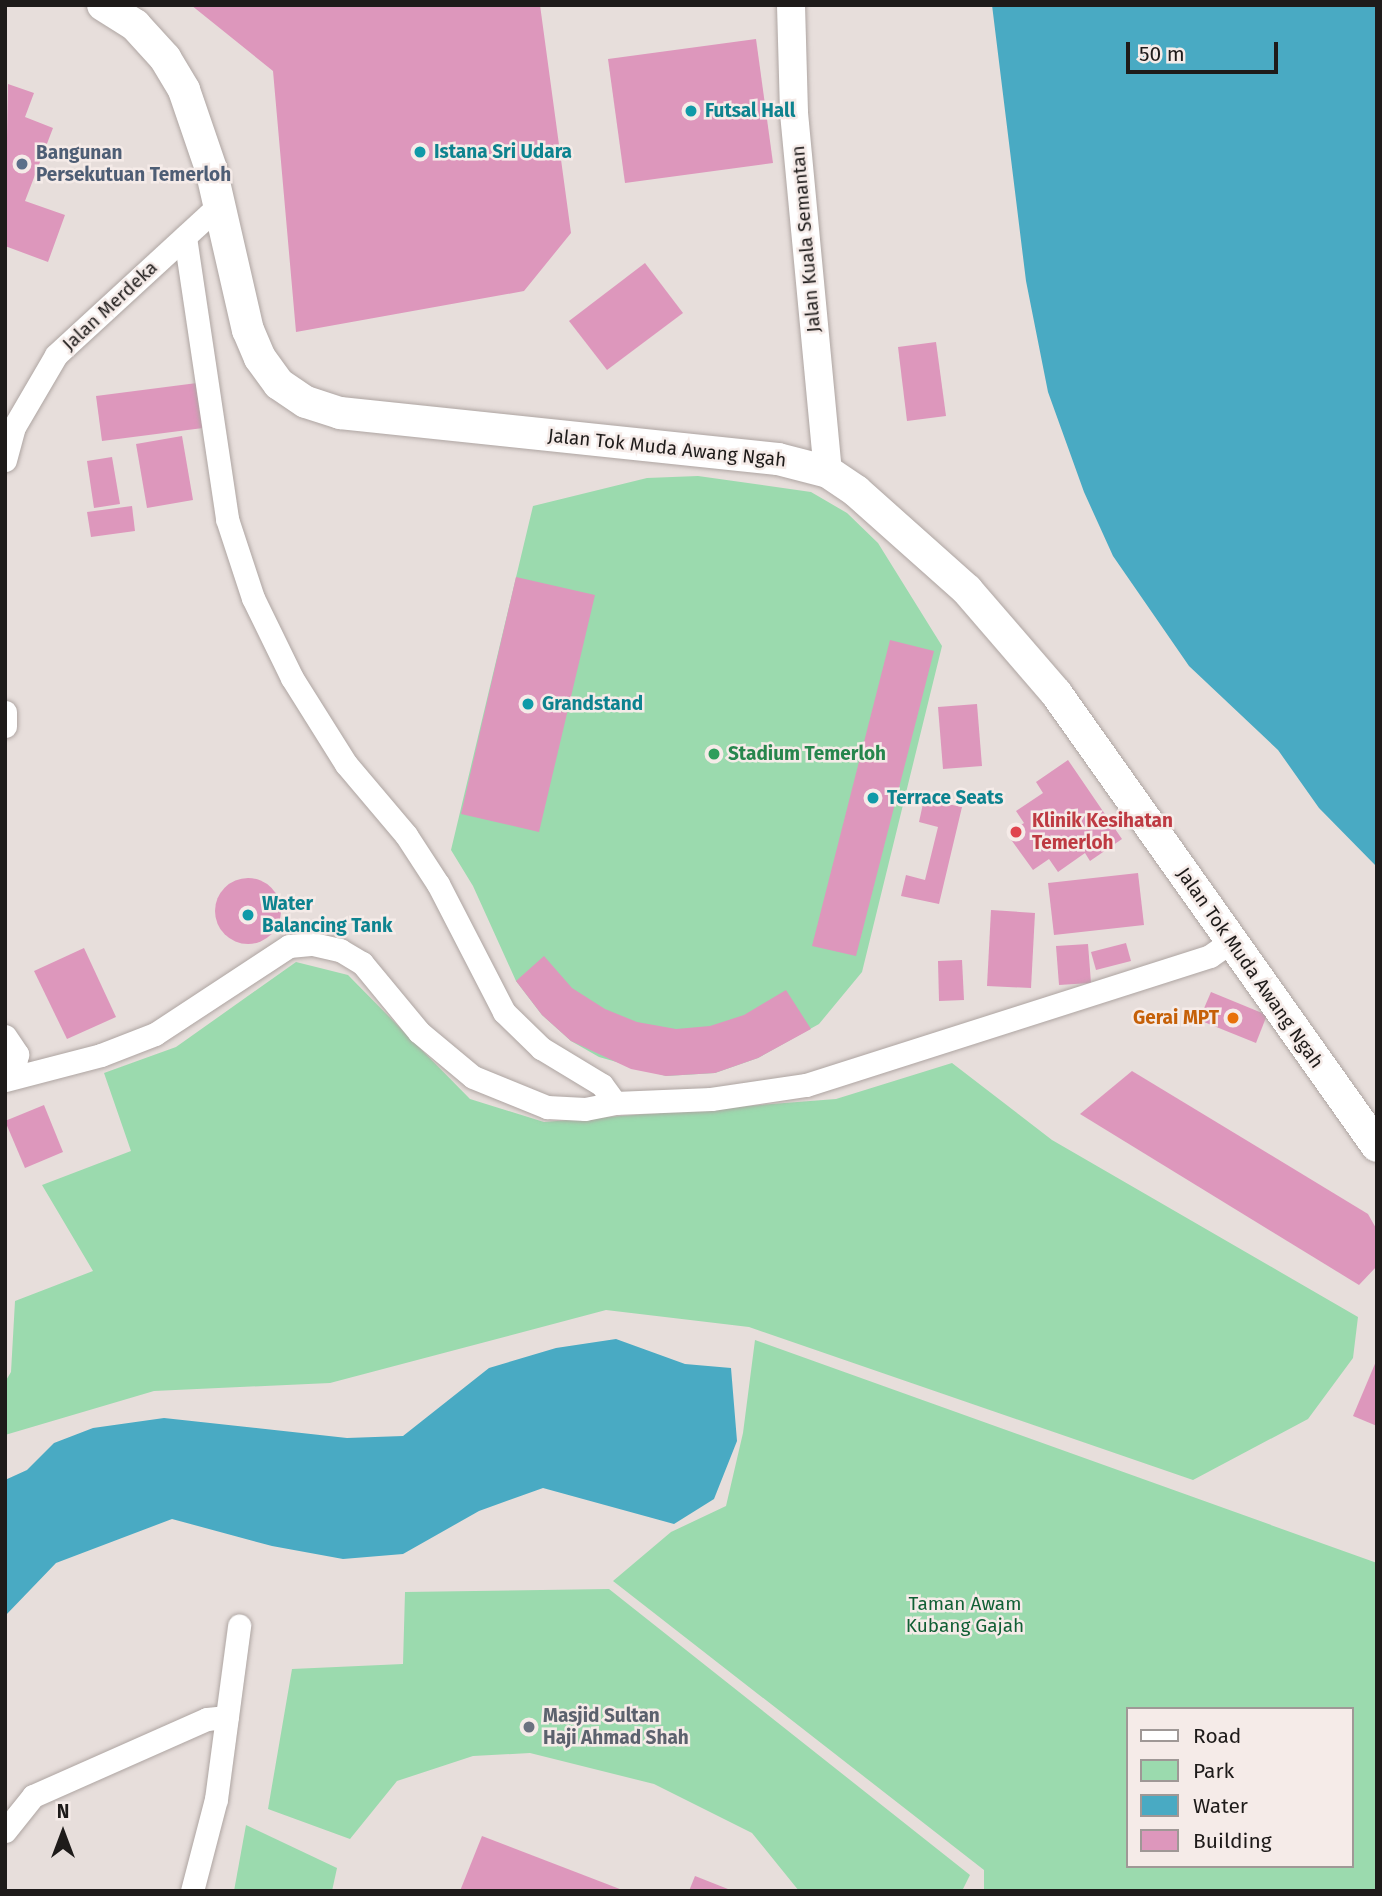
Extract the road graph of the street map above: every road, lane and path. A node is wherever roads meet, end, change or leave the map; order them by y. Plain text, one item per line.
1 (103, 5) edge
2 (791, 5) edge
3 (219, 205) junction
4 (185, 237) junction
5 (5, 460) edge
6 (828, 472) junction
7 (5, 712) edge
8 (5, 726) edge
9 (1230, 942) junction
10 (11, 1045) edge
11 (55, 1066) junction
12 (5, 1079) edge
13 (615, 1103) junction
14 (1377, 1146) edge
15 (239, 1626) dead end
16 (227, 1717) junction
17 (5, 1831) edge
18 (192, 1891) edge

1 - 3 main road, Jalan Tok Muda Awang Ngah
2 - 6 street, Jalan Kuala Semantan
3 - 4 street, Jalan Merdeka
3 - 6 main road, Jalan Tok Muda Awang Ngah
4 - 5 street, Jalan Merdeka
4 - 13 street
6 - 9 main road, Jalan Tok Muda Awang Ngah
7 - 8 street
9 - 13 street
9 - 14 main road, Jalan Tok Muda Awang Ngah
10 - 11 street
10 - 12 street
11 - 12 street
11 - 13 street
15 - 16 street
16 - 17 street
16 - 18 street

